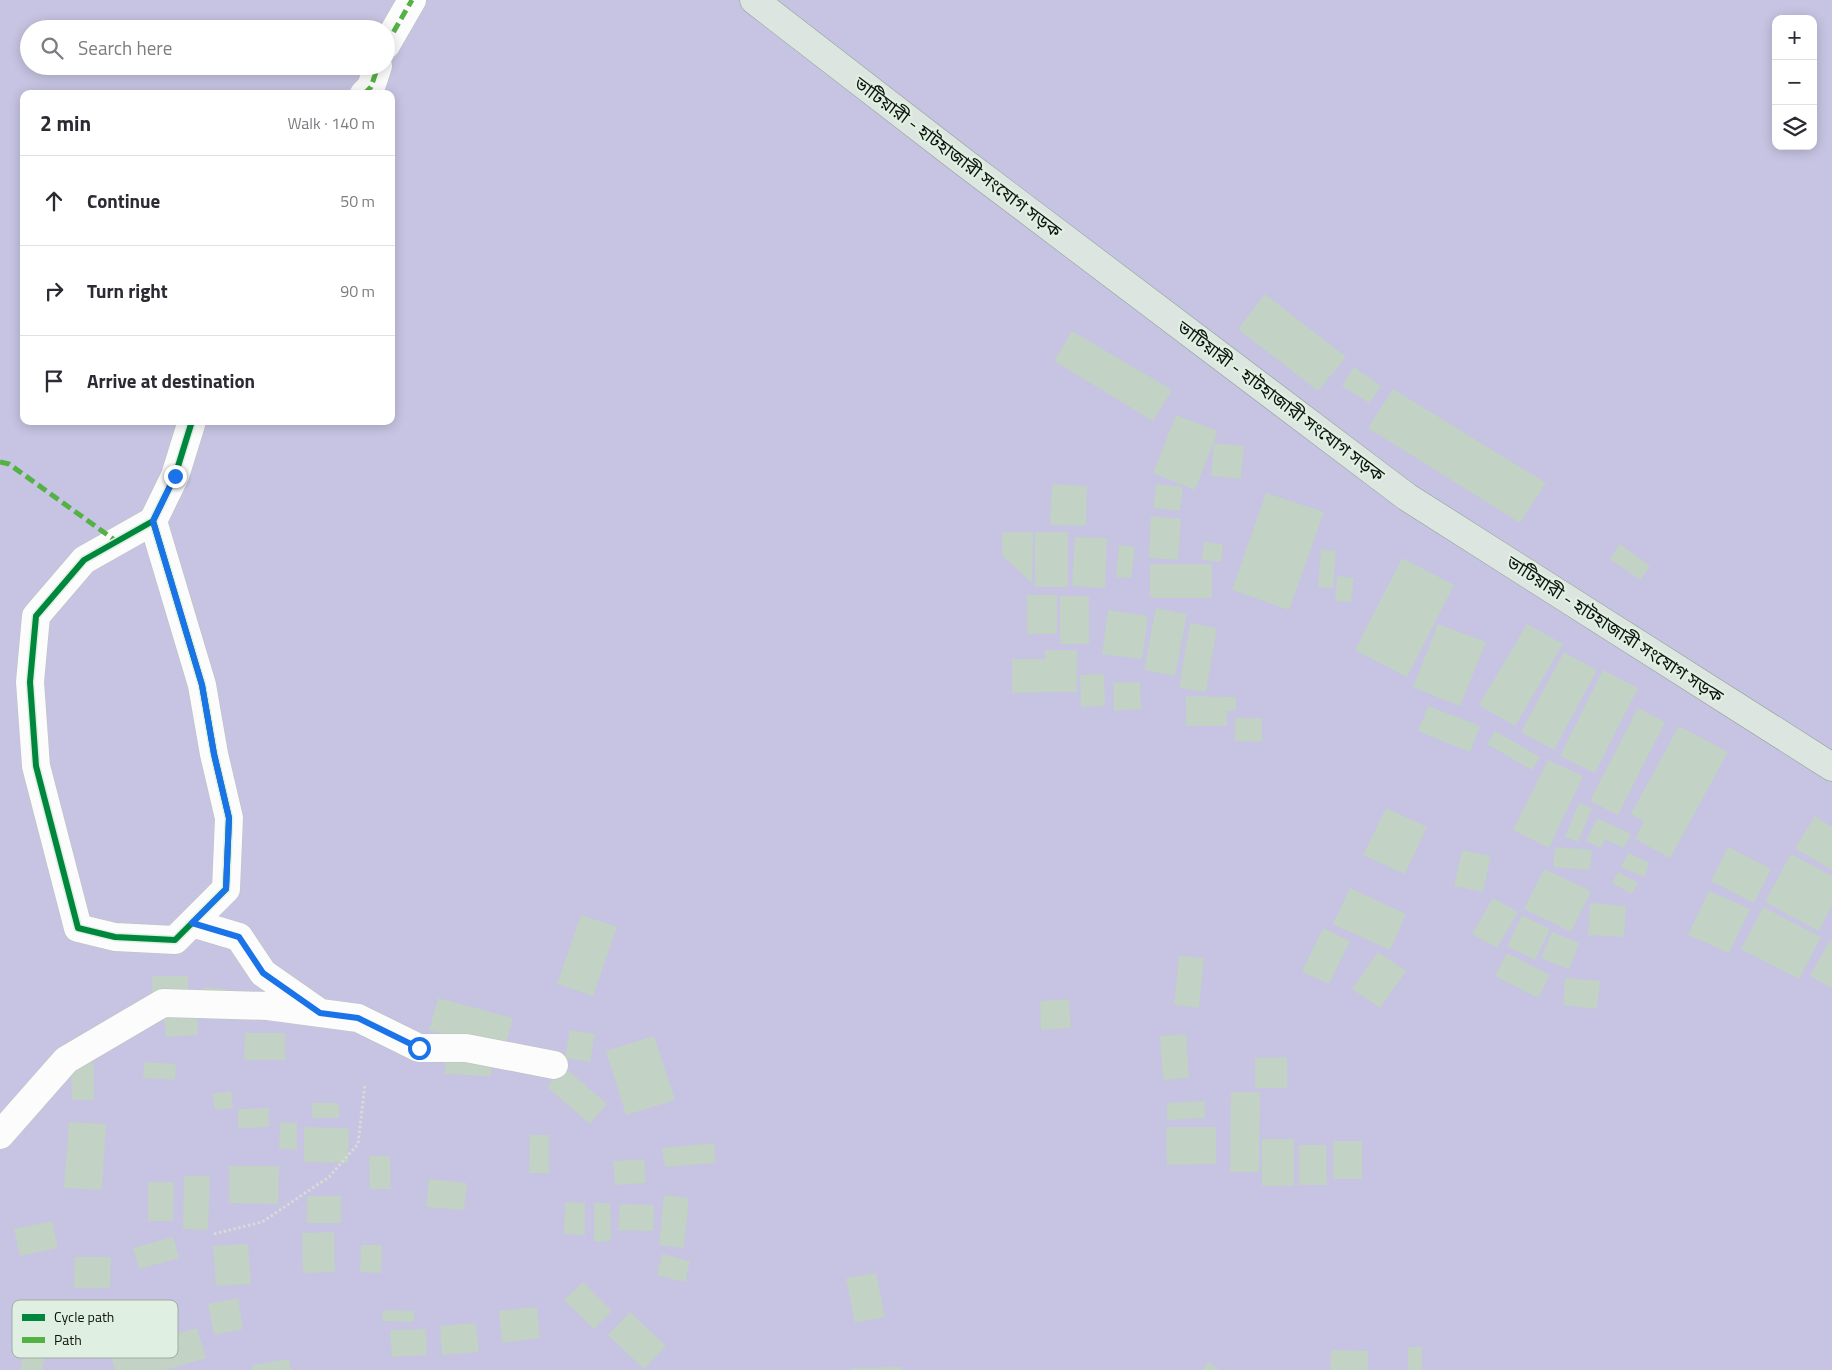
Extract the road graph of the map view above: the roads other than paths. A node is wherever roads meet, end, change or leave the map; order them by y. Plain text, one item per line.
1 (412, 0) edge
2 (754, 0) edge
3 (395, 29) edge
4 (375, 75) edge
5 (368, 90) edge
6 (191, 425) edge
7 (153, 521) junction
8 (1832, 767) edge
9 (192, 923) junction
10 (320, 1013) junction
11 (554, 1065) dead end
12 (0, 1135) edge

1 - 3 street
2 - 8 main road, ভাটিয়ারী - হাটহাজারী সংযোগ সড়ক
4 - 5 street
6 - 7 street
7 - 9 street
7 - 9 street
9 - 10 street
10 - 11 street
10 - 12 street

